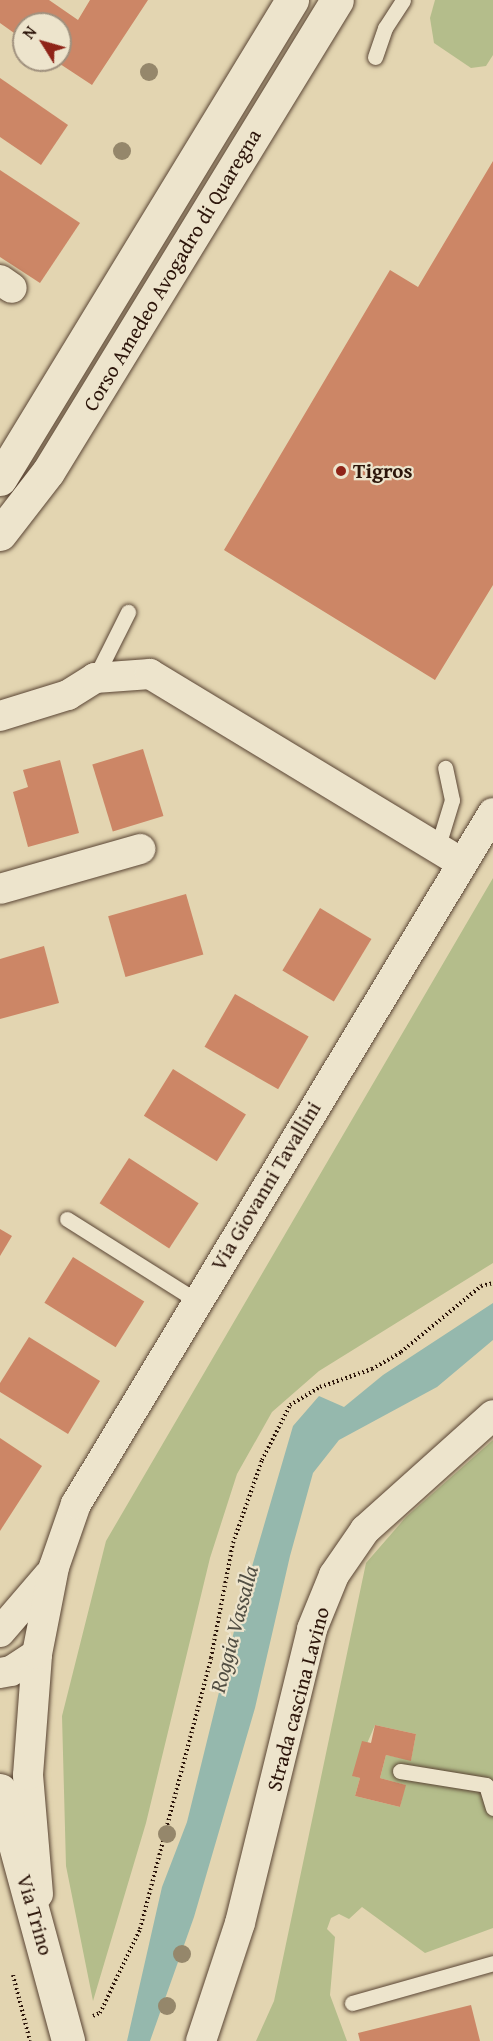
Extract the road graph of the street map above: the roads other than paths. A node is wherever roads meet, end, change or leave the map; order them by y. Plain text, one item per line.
1 (292, 0) edge
2 (337, 0) edge
3 (403, 0) edge
4 (375, 57) dead end
5 (0, 479) edge
6 (0, 534) edge
7 (128, 612) dead end
8 (95, 678) junction
9 (0, 716) edge
10 (445, 768) dead end
11 (493, 813) edge
12 (140, 849) dead end
13 (450, 856) junction
14 (0, 889) edge
15 (68, 1220) dead end
16 (197, 1301) junction
17 (493, 1415) edge
18 (54, 1567) junction
19 (33, 1598) junction
20 (0, 1600) edge
21 (0, 1632) edge
22 (37, 1654) junction
23 (0, 1673) edge
24 (400, 1771) dead end
25 (0, 1790) edge
26 (493, 1808) edge
27 (41, 1936) junction
28 (493, 1963) edge
29 (352, 2003) dead end
30 (67, 2035) edge
31 (201, 2041) edge

1 - 5 main road, Corso Amedeo Avogadro di Quaregna
2 - 6 main road, Corso Amedeo Avogadro di Quaregna
3 - 4 lane
7 - 8 lane
8 - 9 street
8 - 13 street
10 - 13 lane
11 - 13 street, Via Giovanni Tavallini
12 - 14 street
13 - 16 street, Via Giovanni Tavallini
15 - 16 lane
16 - 18 street, Via Giovanni Tavallini
17 - 31 street, Strada cascina Lavino
18 - 19 street, Via Giovanni Tavallini
18 - 22 street, Via Giovanni Tavallini
19 - 20 street
19 - 21 street, Via Giovanni Tavallini
22 - 23 street
22 - 27 street, Via Giovanni Tavallini
24 - 26 lane
25 - 27 main road, Via Trino
27 - 30 main road, Via Trino
28 - 29 lane

